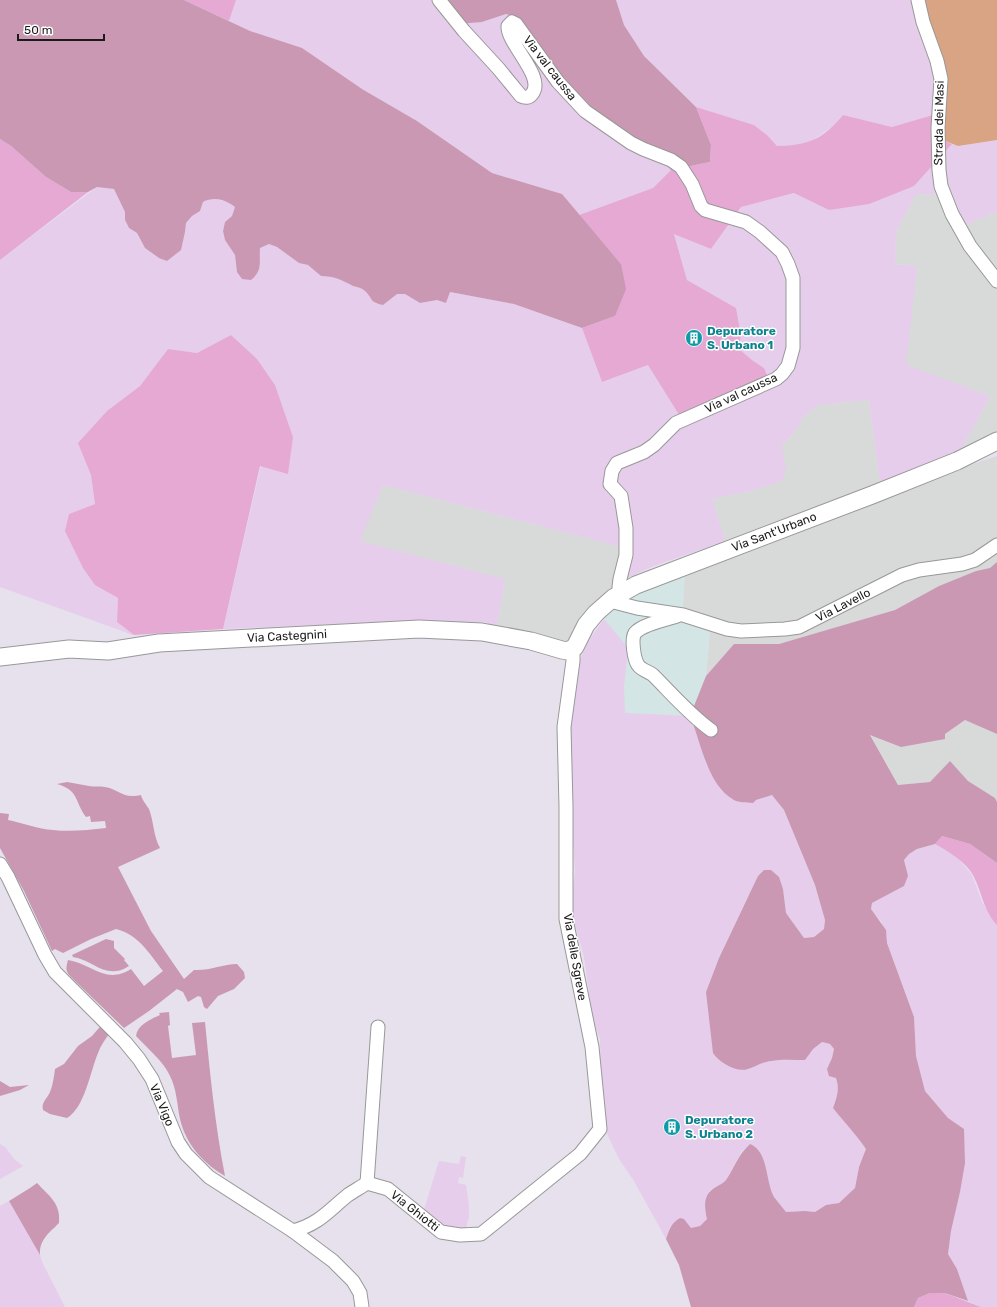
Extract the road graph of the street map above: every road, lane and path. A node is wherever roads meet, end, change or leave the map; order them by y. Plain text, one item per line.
1 (440, 0) edge
2 (918, 0) edge
3 (997, 281) edge
4 (997, 441) edge
5 (997, 545) edge
6 (615, 597) junction
7 (683, 615) junction
8 (573, 650) junction
9 (0, 658) edge
10 (711, 730) dead end
11 (0, 864) edge
12 (378, 1027) dead end
13 (367, 1183) junction
14 (520, 1204) joint
15 (293, 1231) junction
16 (362, 1307) edge

1 - 6 street, Via val caussa
2 - 3 street, Strada dei Masi
4 - 6 street, Via Sant'Urbano
5 - 7 street, Via Lavello
6 - 7 street, Via Lavello
6 - 8 street, Via Sant'Urbano
7 - 10 street
8 - 9 street, Via Castegnini
8 - 14 street, Via delle Sgreve
11 - 15 street, Via Vigo
12 - 13 street
13 - 14 street, Via Ghiotti
13 - 15 street
15 - 16 street, Via Vigo

